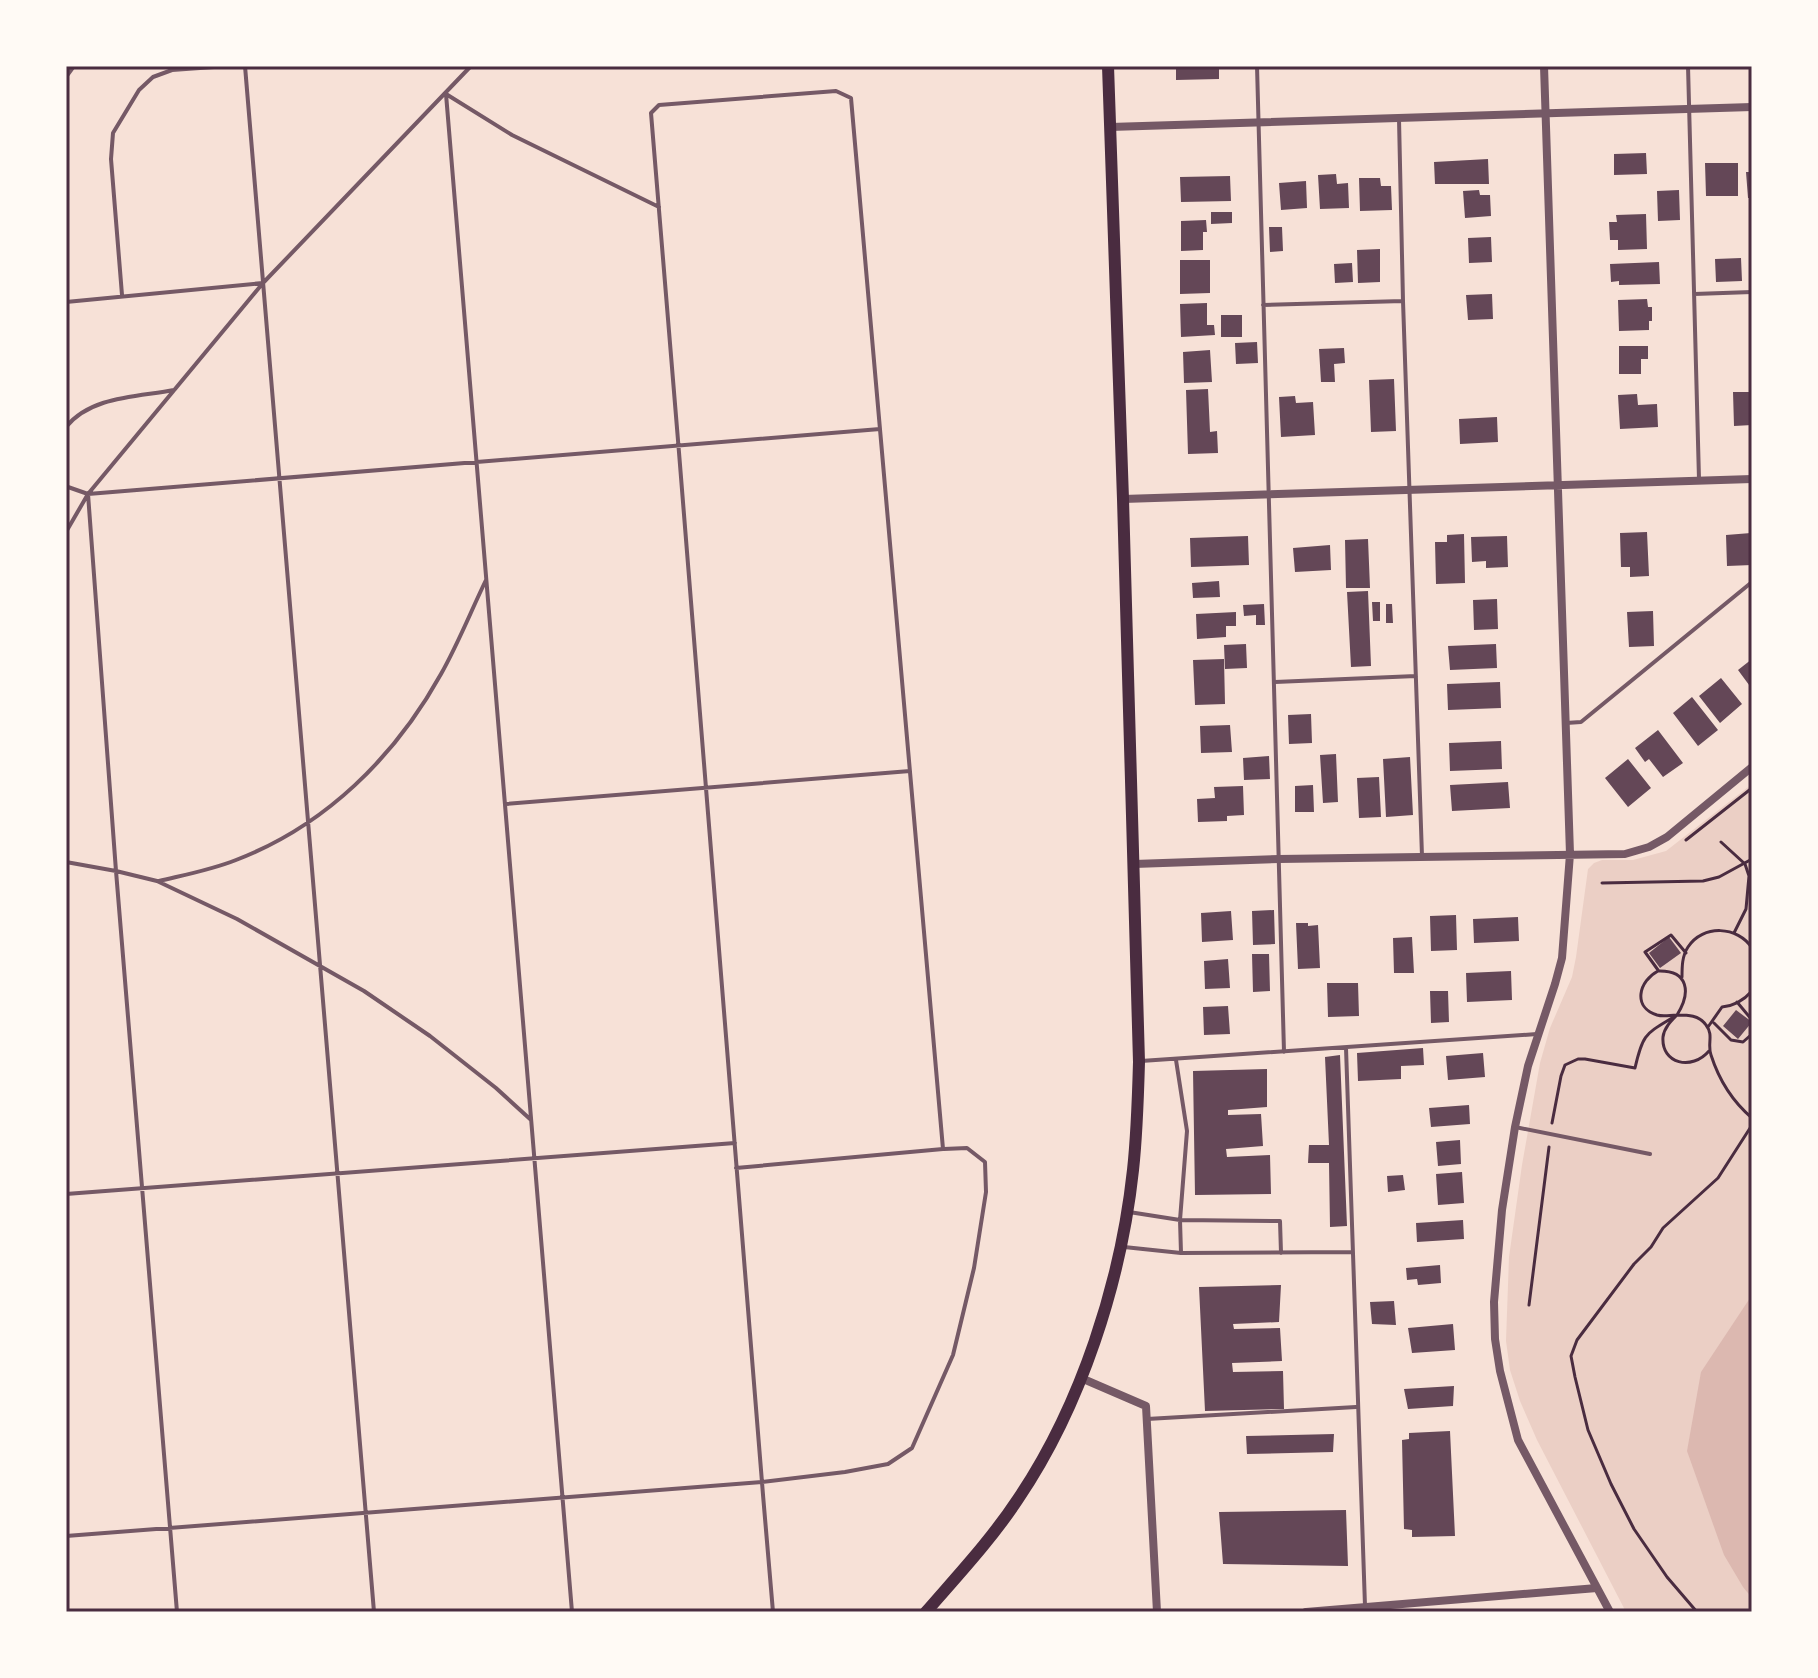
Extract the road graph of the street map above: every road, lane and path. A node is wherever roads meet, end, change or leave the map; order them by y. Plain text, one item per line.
1 (74, 66) edge
2 (228, 66) edge
3 (245, 66) edge
4 (471, 66) edge
5 (1108, 66) edge
6 (1257, 66) edge
7 (1544, 66) edge
8 (1688, 66) edge
9 (66, 77) edge
10 (446, 94) junction
11 (1752, 107) edge
12 (1690, 108) junction
13 (1545, 113) junction
14 (1399, 118) junction
15 (1258, 122) junction
16 (1110, 127) junction
17 (659, 207) junction
18 (263, 283) junction
19 (1752, 292) edge
20 (1694, 294) junction
21 (122, 295) junction
22 (1403, 301) junction
23 (66, 302) edge
24 (1263, 305) junction
25 (176, 390) junction
26 (66, 427) edge
27 (880, 429) junction
28 (678, 445) junction
29 (477, 462) junction
30 (280, 478) junction
31 (1752, 479) edge
32 (1699, 481) junction
33 (67, 486) edge
34 (1559, 486) junction
35 (1409, 490) junction
36 (88, 494) junction
37 (1268, 495) junction
38 (1123, 499) junction
39 (66, 532) edge
40 (487, 578) junction
41 (1752, 582) edge
42 (1416, 676) junction
43 (1275, 682) junction
44 (1566, 723) junction
45 (1752, 767) edge
46 (910, 771) junction
47 (706, 787) junction
48 (505, 804) junction
49 (308, 823) junction
50 (1721, 842) dead end
51 (1570, 854) junction
52 (1422, 856) junction
53 (1279, 859) junction
54 (1752, 859) edge
55 (66, 862) edge
56 (1134, 864) junction
57 (1745, 864) junction
58 (116, 871) junction
59 (157, 881) junction
60 (1602, 883) dead end
61 (1734, 933) junction
62 (1752, 948) edge
63 (1686, 953) junction
64 (320, 967) junction
65 (1658, 971) junction
66 (1682, 979) junction
67 (1752, 991) edge
68 (1737, 1002) junction
69 (1677, 1015) junction
70 (1752, 1020) edge
71 (1713, 1021) junction
72 (1708, 1027) junction
73 (1537, 1034) junction
74 (1752, 1034) edge
75 (1346, 1048) junction
76 (1709, 1051) junction
77 (1284, 1052) junction
78 (1176, 1060) junction
79 (1139, 1062) junction
80 (1752, 1118) edge
81 (531, 1120) junction
82 (1752, 1125) edge
83 (1515, 1127) junction
84 (735, 1143) junction
85 (943, 1149) junction
86 (1650, 1154) dead end
87 (534, 1158) junction
88 (736, 1168) junction
89 (337, 1174) junction
90 (142, 1188) junction
91 (66, 1194) edge
92 (1127, 1212) junction
93 (1180, 1220) junction
94 (1120, 1246) junction
95 (1353, 1252) junction
96 (1181, 1253) junction
97 (1281, 1253) junction
98 (1081, 1378) junction
99 (1357, 1407) junction
100 (1147, 1419) junction
101 (762, 1482) junction
102 (562, 1497) junction
103 (366, 1513) junction
104 (170, 1528) junction
105 (66, 1536) edge
106 (1597, 1588) junction
107 (1365, 1606) junction
108 (1347, 1610) edge
109 (177, 1612) edge
110 (374, 1612) edge
111 (572, 1612) edge
112 (773, 1612) edge
113 (926, 1612) edge
114 (1157, 1612) edge
115 (1306, 1612) edge
116 (1610, 1612) edge
117 (1697, 1612) edge

1 - 9 lane
2 - 21 lane
3 - 18 lane
4 - 10 lane
5 - 16 main road
6 - 15 lane
7 - 13 street
8 - 12 lane
10 - 17 lane
10 - 18 lane
10 - 29 lane
11 - 12 street
12 - 13 street
12 - 20 lane
13 - 14 street
13 - 34 street
14 - 15 street
14 - 22 lane
15 - 16 street
15 - 24 lane
16 - 38 main road
17 - 27 lane
17 - 28 lane
18 - 21 lane
18 - 25 lane
18 - 30 lane
19 - 20 lane
20 - 32 lane
21 - 23 lane
22 - 24 lane
22 - 35 lane
24 - 37 lane
25 - 26 lane
25 - 36 lane
27 - 28 lane
27 - 46 lane
28 - 29 lane
28 - 47 lane
29 - 30 lane
29 - 40 lane
30 - 36 lane
30 - 49 lane
31 - 32 street
32 - 34 street
33 - 36 lane
34 - 35 street
34 - 44 street
35 - 37 street
35 - 42 lane
36 - 39 lane
36 - 58 lane
37 - 38 street
37 - 43 lane
38 - 56 main road
40 - 48 lane
40 - 49 lane
41 - 44 lane
42 - 43 lane
42 - 52 lane
43 - 53 lane
44 - 51 street
45 - 51 street
46 - 47 lane
46 - 85 lane
47 - 48 lane
47 - 84 lane
48 - 81 lane
49 - 59 lane
49 - 64 lane
50 - 57 path
51 - 52 street
51 - 73 street
52 - 53 street
53 - 56 street
53 - 77 lane
54 - 57 path
55 - 58 lane
56 - 79 main road
57 - 60 path
57 - 61 path
58 - 59 lane
58 - 90 lane
59 - 64 lane
61 - 62 path
61 - 63 path
63 - 65 path
63 - 66 path
64 - 81 lane
64 - 89 lane
65 - 66 path
65 - 69 path
66 - 69 path
67 - 68 path
68 - 70 path
68 - 71 path
69 - 72 path
69 - 76 path
71 - 72 path
71 - 74 path
72 - 76 path
73 - 75 lane
73 - 83 street
75 - 77 lane
75 - 95 lane
76 - 80 path
77 - 78 lane
78 - 79 lane
78 - 93 lane
79 - 92 main road
81 - 87 lane
82 - 117 path
83 - 86 lane
83 - 106 street
84 - 87 lane
84 - 88 lane
85 - 88 lane
85 - 101 lane
87 - 89 lane
87 - 102 lane
88 - 101 lane
89 - 90 lane
89 - 103 lane
90 - 91 lane
90 - 104 lane
92 - 93 lane
92 - 94 main road
93 - 96 lane
93 - 97 lane
94 - 96 lane
94 - 98 main road
95 - 97 lane
95 - 99 lane
96 - 97 lane
98 - 100 street
98 - 113 main road
99 - 100 lane
99 - 107 lane
100 - 114 street
101 - 102 lane
101 - 112 lane
102 - 103 lane
102 - 111 lane
103 - 104 lane
103 - 110 lane
104 - 105 lane
104 - 109 lane
106 - 107 street
106 - 116 street
107 - 108 street
108 - 115 street

